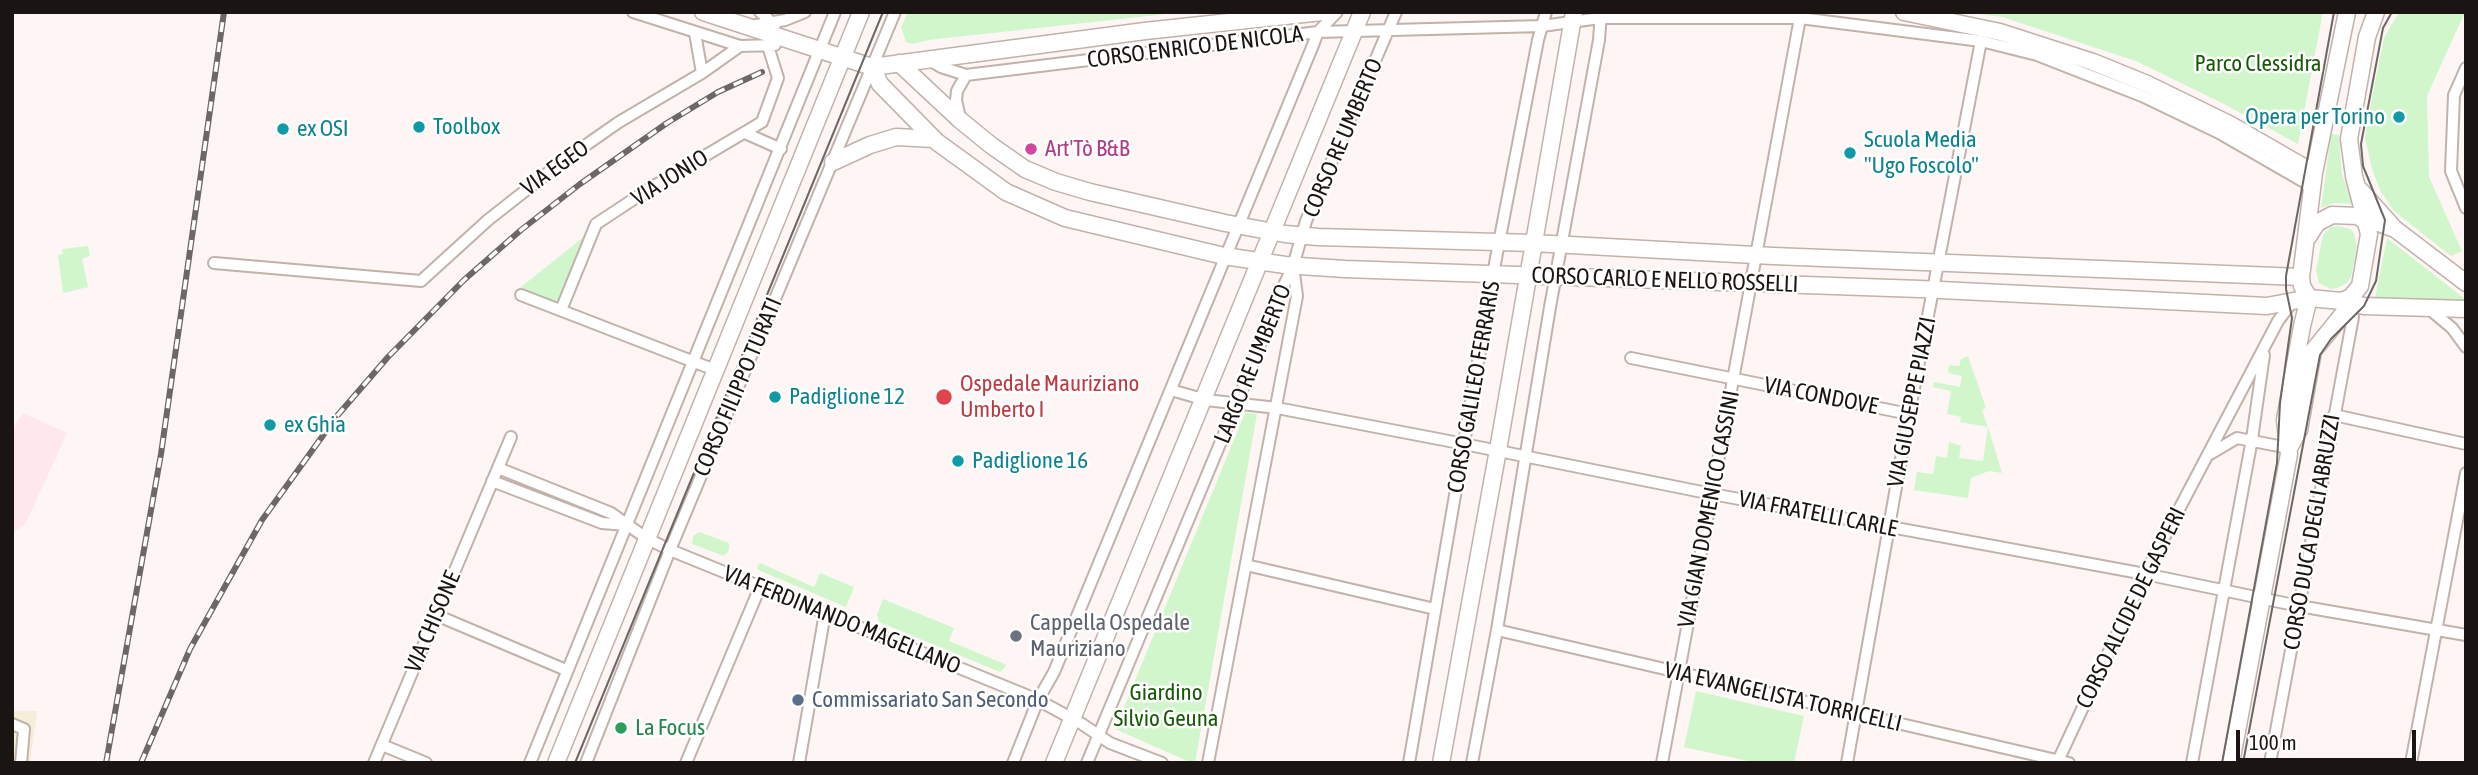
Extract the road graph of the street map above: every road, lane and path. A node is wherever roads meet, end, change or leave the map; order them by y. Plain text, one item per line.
1 (633, 12) edge
2 (678, 12) edge
3 (702, 12) edge
4 (761, 12) edge
5 (805, 12) edge
6 (835, 12) edge
7 (862, 12) edge
8 (895, 12) edge
9 (1322, 12) edge
10 (1337, 12) edge
11 (1362, 12) edge
12 (1396, 12) edge
13 (1546, 12) edge
14 (1904, 12) edge
15 (2347, 12) edge
16 (2376, 12) edge
17 (1600, 15) edge
18 (1573, 17) edge
19 (1800, 18) junction
20 (785, 20) junction
21 (771, 22) junction
22 (674, 25) junction
23 (1542, 26) junction
24 (747, 27) junction
25 (1389, 29) junction
26 (1354, 30) junction
27 (1318, 32) junction
28 (695, 33) junction
29 (793, 41) junction
30 (1980, 41) junction
31 (740, 46) junction
32 (768, 46) junction
33 (821, 50) junction
34 (843, 57) junction
35 (926, 59) junction
36 (899, 63) junction
37 (872, 67) junction
38 (2466, 68) edge
39 (702, 74) junction
40 (966, 75) junction
41 (960, 120) junction
42 (745, 133) junction
43 (934, 139) junction
44 (781, 149) junction
45 (833, 162) junction
46 (2314, 173) junction
47 (2356, 186) junction
48 (2311, 190) junction
49 (2466, 208) edge
50 (2367, 223) junction
51 (1238, 225) junction
52 (2395, 229) junction
53 (1272, 231) junction
54 (1301, 236) junction
55 (2307, 240) junction
56 (1500, 242) junction
57 (1533, 243) junction
58 (1562, 244) junction
59 (1756, 255) junction
60 (1224, 256) junction
61 (1259, 262) junction
62 (1939, 262) junction
63 (214, 263) dead end
64 (1293, 266) junction
65 (1493, 274) junction
66 (1528, 275) junction
67 (1556, 277) junction
68 (2464, 280) edge
69 (1751, 285) junction
70 (1934, 289) junction
71 (521, 295) dead end
72 (2295, 296) junction
73 (2350, 305) junction
74 (2428, 308) junction
75 (2458, 308) edge
76 (561, 310) junction
77 (2466, 323) edge
78 (2466, 347) edge
79 (2265, 349) junction
80 (1631, 358) dead end
81 (692, 360) junction
82 (715, 370) junction
83 (1733, 379) junction
84 (1171, 390) junction
85 (1204, 399) junction
86 (1237, 403) junction
87 (1277, 408) junction
88 (1909, 414) junction
89 (2334, 415) junction
90 (511, 437) dead end
91 (2252, 439) junction
92 (1465, 444) junction
93 (2466, 444) edge
94 (2289, 448) junction
95 (1498, 450) junction
96 (2208, 455) junction
97 (1526, 456) junction
98 (498, 468) junction
99 (2466, 473) edge
100 (492, 481) junction
101 (1712, 494) junction
102 (626, 525) junction
103 (1889, 527) junction
104 (646, 538) junction
105 (670, 550) junction
106 (1246, 565) junction
107 (2145, 574) junction
108 (760, 587) junction
109 (2224, 590) junction
110 (2263, 598) junction
111 (2298, 606) junction
112 (1435, 609) junction
113 (825, 613) junction
114 (436, 615) junction
115 (2435, 629) junction
116 (1497, 630) junction
117 (2466, 635) edge
118 (566, 670) junction
119 (1678, 672) junction
120 (1038, 700) junction
121 (1856, 713) junction
122 (1072, 718) junction
123 (12, 724) edge
124 (1097, 735) junction
125 (382, 745) junction
126 (2062, 762) edge
127 (21, 763) edge
128 (374, 763) edge
129 (426, 763) edge
130 (530, 763) edge
131 (556, 763) edge
132 (586, 763) edge
133 (686, 763) edge
134 (799, 763) edge
135 (1013, 763) edge
136 (1054, 763) edge
137 (1087, 763) edge
138 (1162, 763) edge
139 (1208, 763) edge
140 (1409, 763) edge
141 (1441, 763) edge
142 (1472, 763) edge
143 (1662, 763) edge
144 (1847, 763) edge
145 (2192, 763) edge
146 (2231, 763) edge
147 (2270, 763) edge
148 (2411, 763) edge

1 - 22 street
2 - 22 street
3 - 24 street
4 - 20 street
4 - 21 street
5 - 20 street
6 - 33 street
7 - 34 street, CORSO FILIPPO TURATI
8 - 37 street, CORSO FILIPPO TURATI
9 - 35 street, CORSO ENRICO DE NICOLA
10 - 27 street
11 - 26 street, CORSO RE UMBERTO
12 - 25 street, CORSO RE UMBERTO
13 - 23 street, CORSO GALILEO FERRARIS
14 - 46 street
15 - 46 street, CORSO DUCA DEGLI ABRUZZI
16 - 47 street
17 - 18 street, CORSO ENRICO DE NICOLA
17 - 19 street, CORSO ENRICO DE NICOLA
17 - 58 street
18 - 23 street, CORSO ENRICO DE NICOLA
18 - 57 street, CORSO GALILEO FERRARIS
19 - 30 street, CORSO ENRICO DE NICOLA
19 - 59 street, VIA GIAN DOMENICO CASSINI
20 - 21 street
21 - 24 street
21 - 29 street
22 - 28 street
23 - 25 street, CORSO ENRICO DE NICOLA
23 - 56 street, CORSO GALILEO FERRARIS
24 - 29 street
25 - 26 street, CORSO ENRICO DE NICOLA
25 - 54 street, CORSO RE UMBERTO
26 - 27 street, CORSO ENRICO DE NICOLA
26 - 53 street, CORSO RE UMBERTO
27 - 40 street, CORSO ENRICO DE NICOLA
27 - 51 street
28 - 31 street
28 - 39 street
29 - 32 street
29 - 33 street
30 - 48 street, CORSO ENRICO DE NICOLA
30 - 62 street, VIA GIUSEPPE PIAZZI
31 - 32 street
31 - 39 street, VIA EGEO
32 - 42 street, VIA JONIO
33 - 34 street
33 - 44 street
34 - 37 street
34 - 82 street, CORSO FILIPPO TURATI
35 - 36 street, CORSO ENRICO DE NICOLA
35 - 40 street, CORSO ENRICO DE NICOLA
36 - 37 street
36 - 41 street, CORSO CARLO E NELLO ROSSELLI
37 - 43 street, CORSO CARLO E NELLO ROSSELLI
37 - 45 street, CORSO FILIPPO TURATI
38 - 49 street
39 - 63 street, VIA EGEO
40 - 41 street
41 - 51 street, CORSO CARLO E NELLO ROSSELLI
42 - 44 street
42 - 76 street, VIA JONIO
43 - 45 street
43 - 60 street, CORSO CARLO E NELLO ROSSELLI
44 - 81 street
45 - 105 street, CORSO FILIPPO TURATI
46 - 48 street, CORSO DUCA DEGLI ABRUZZI
47 - 50 street
47 - 52 street
48 - 55 street, CORSO DUCA DEGLI ABRUZZI
50 - 52 street
50 - 55 street
50 - 73 street
51 - 53 street, CORSO CARLO E NELLO ROSSELLI
51 - 60 street
52 - 68 street
53 - 54 street, CORSO CARLO E NELLO ROSSELLI
53 - 61 street, CORSO RE UMBERTO
54 - 56 street, CORSO CARLO E NELLO ROSSELLI
54 - 64 street, CORSO RE UMBERTO
55 - 72 street, CORSO DUCA DEGLI ABRUZZI
56 - 57 street, CORSO CARLO E NELLO ROSSELLI
56 - 65 street, CORSO GALILEO FERRARIS
57 - 58 street, CORSO CARLO E NELLO ROSSELLI
57 - 66 street, CORSO GALILEO FERRARIS
58 - 59 street, CORSO CARLO E NELLO ROSSELLI
58 - 67 street
59 - 62 street, CORSO CARLO E NELLO ROSSELLI
59 - 69 street, VIA GIAN DOMENICO CASSINI
60 - 61 street, CORSO CARLO E NELLO ROSSELLI
60 - 84 street
61 - 64 street, CORSO CARLO E NELLO ROSSELLI
61 - 85 street, LARGO RE UMBERTO
62 - 70 street, VIA GIUSEPPE PIAZZI
62 - 72 street, CORSO CARLO E NELLO ROSSELLI
64 - 65 street, CORSO CARLO E NELLO ROSSELLI
64 - 86 street, LARGO RE UMBERTO
64 - 87 street, LARGO RE UMBERTO
65 - 66 street, CORSO CARLO E NELLO ROSSELLI
65 - 92 street, CORSO GALILEO FERRARIS
66 - 67 street, CORSO CARLO E NELLO ROSSELLI
66 - 95 street, CORSO GALILEO FERRARIS
67 - 69 street, CORSO CARLO E NELLO ROSSELLI
67 - 97 street
69 - 70 street, CORSO CARLO E NELLO ROSSELLI
69 - 83 street, VIA GIAN DOMENICO CASSINI
70 - 72 street, CORSO CARLO E NELLO ROSSELLI
70 - 88 street, VIA GIUSEPPE PIAZZI
71 - 76 street
72 - 73 street
72 - 79 street, CORSO ALCIDE DE GASPERI
72 - 94 street, CORSO DUCA DEGLI ABRUZZI
73 - 74 street
73 - 89 street, CORSO DUCA DEGLI ABRUZZI
73 - 94 street, CORSO DUCA DEGLI ABRUZZI
74 - 75 street
74 - 78 street
75 - 77 street
76 - 81 street
79 - 91 street
79 - 96 street, CORSO ALCIDE DE GASPERI
80 - 83 street, VIA GIAN DOMENICO CASSINI
81 - 82 street
81 - 102 street
82 - 104 street, CORSO FILIPPO TURATI
83 - 88 street, VIA CONDOVE
83 - 101 street, VIA GIAN DOMENICO CASSINI
84 - 85 street, VIA FRATELLI CARLE
84 - 120 street
85 - 86 street, VIA FRATELLI CARLE
85 - 122 street, LARGO RE UMBERTO
86 - 87 street, VIA FRATELLI CARLE
86 - 124 street, LARGO RE UMBERTO
87 - 92 street, VIA FRATELLI CARLE
87 - 106 street, LARGO RE UMBERTO
88 - 103 street, VIA GIUSEPPE PIAZZI
89 - 93 street
89 - 111 street, CORSO DUCA DEGLI ABRUZZI
90 - 98 street, VIA CHISONE
91 - 94 street
91 - 96 street
91 - 109 street
92 - 95 street, VIA FRATELLI CARLE
92 - 112 street, CORSO GALILEO FERRARIS
94 - 110 street, CORSO DUCA DEGLI ABRUZZI
95 - 97 street, VIA FRATELLI CARLE
95 - 141 street, CORSO GALILEO FERRARIS
96 - 107 street, CORSO ALCIDE DE GASPERI
97 - 101 street, VIA FRATELLI CARLE
97 - 116 street
98 - 100 street, VIA CHISONE
98 - 102 street, VIA FERDINANDO MAGELLANO
99 - 115 street
100 - 102 street
100 - 114 street, VIA CHISONE
101 - 103 street, VIA FRATELLI CARLE
101 - 119 street, VIA GIAN DOMENICO CASSINI
102 - 104 street, VIA FERDINANDO MAGELLANO
102 - 118 street
103 - 107 street, VIA FRATELLI CARLE
103 - 121 street, VIA GIUSEPPE PIAZZI
104 - 105 street, VIA FERDINANDO MAGELLANO
104 - 131 street, CORSO FILIPPO TURATI
105 - 108 street, VIA FERDINANDO MAGELLANO
105 - 132 street, CORSO FILIPPO TURATI
106 - 112 street
106 - 139 street, LARGO RE UMBERTO
107 - 109 street, VIA FRATELLI CARLE
107 - 126 street, CORSO ALCIDE DE GASPERI
108 - 113 street, VIA FERDINANDO MAGELLANO
108 - 133 street
109 - 110 street, VIA FRATELLI CARLE
109 - 145 street
110 - 111 street, VIA FRATELLI CARLE
110 - 146 street, CORSO DUCA DEGLI ABRUZZI
111 - 115 street, VIA FRATELLI CARLE
111 - 147 street, CORSO DUCA DEGLI ABRUZZI
112 - 140 street, CORSO GALILEO FERRARIS
113 - 120 street, VIA FERDINANDO MAGELLANO
113 - 134 street
114 - 118 street
114 - 125 street, VIA CHISONE
115 - 117 street, VIA FRATELLI CARLE
115 - 148 street
116 - 119 street, VIA EVANGELISTA TORRICELLI
116 - 142 street
118 - 130 street
119 - 121 street, VIA EVANGELISTA TORRICELLI
119 - 143 street, VIA GIAN DOMENICO CASSINI
120 - 122 street
120 - 135 street
121 - 126 street, VIA EVANGELISTA TORRICELLI
121 - 144 street, VIA GIUSEPPE PIAZZI
122 - 124 street
122 - 136 street
123 - 127 street
124 - 137 street
124 - 138 street
125 - 128 street, VIA CHISONE
125 - 129 street

